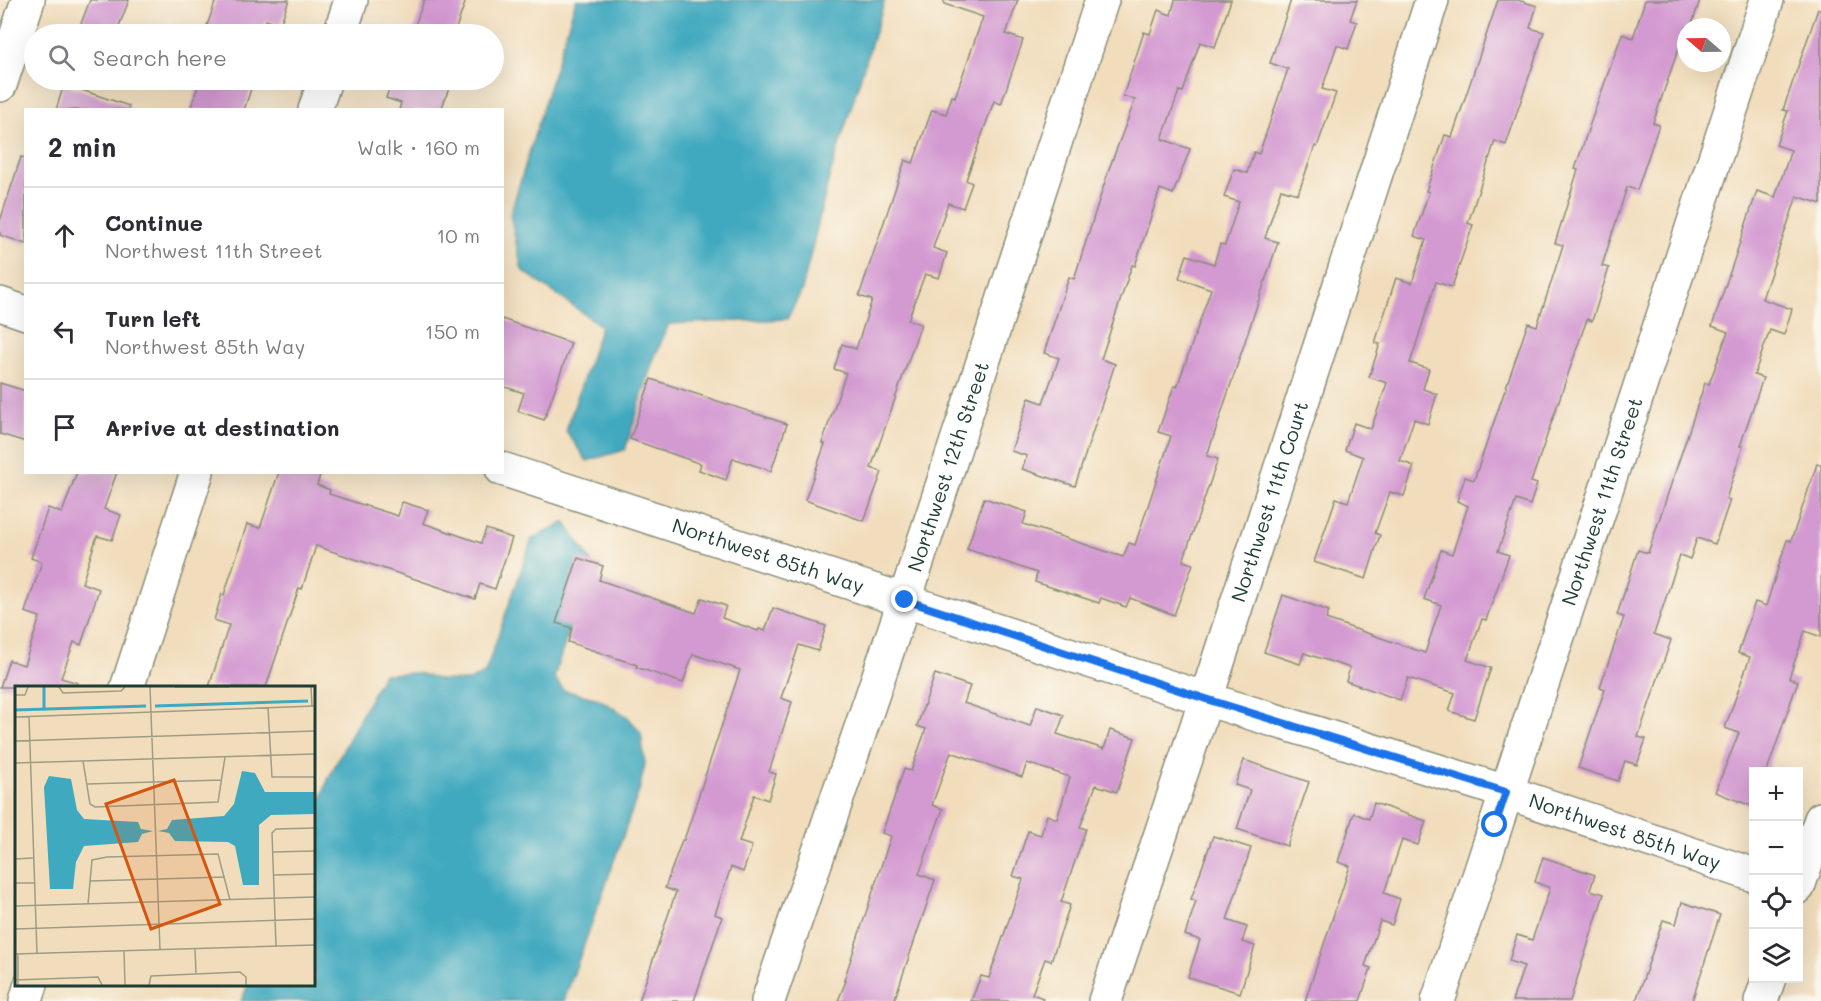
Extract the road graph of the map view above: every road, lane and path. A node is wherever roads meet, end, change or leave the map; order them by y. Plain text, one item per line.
1 (28, 0) edge
2 (351, 0) edge
3 (1101, 0) edge
4 (1432, 0) edge
5 (1767, 0) edge
6 (343, 24) edge
7 (0, 85) edge
8 (322, 90) edge
9 (316, 108) edge
10 (0, 304) edge
11 (24, 312) edge
12 (504, 469) edge
13 (195, 474) edge
14 (905, 600) junction
15 (127, 686) edge
16 (1206, 699) junction
17 (1506, 792) junction
18 (1821, 819) edge
19 (1749, 873) edge
20 (1803, 875) edge
21 (1803, 891) edge
22 (1821, 897) edge
23 (1767, 983) edge
24 (30, 986) edge
25 (26, 1001) edge
26 (768, 1001) edge
27 (1106, 1001) edge
28 (1438, 1001) edge
29 (1761, 1001) edge

1 - 7 street
2 - 6 street
3 - 14 street, Northwest 12th Street
4 - 16 street, Northwest 11th Court
5 - 17 street, Northwest 11th Street
8 - 9 street
10 - 11 street
12 - 14 street, Northwest 85th Way
13 - 15 street
14 - 16 street, Northwest 85th Way
14 - 26 street, Northwest 12th Street
16 - 17 street, Northwest 85th Way
16 - 27 street, Northwest 11th Court
17 - 19 street, Northwest 85th Way
17 - 28 street, Northwest 11th Street
18 - 20 street
21 - 22 street
23 - 29 street
24 - 25 street

